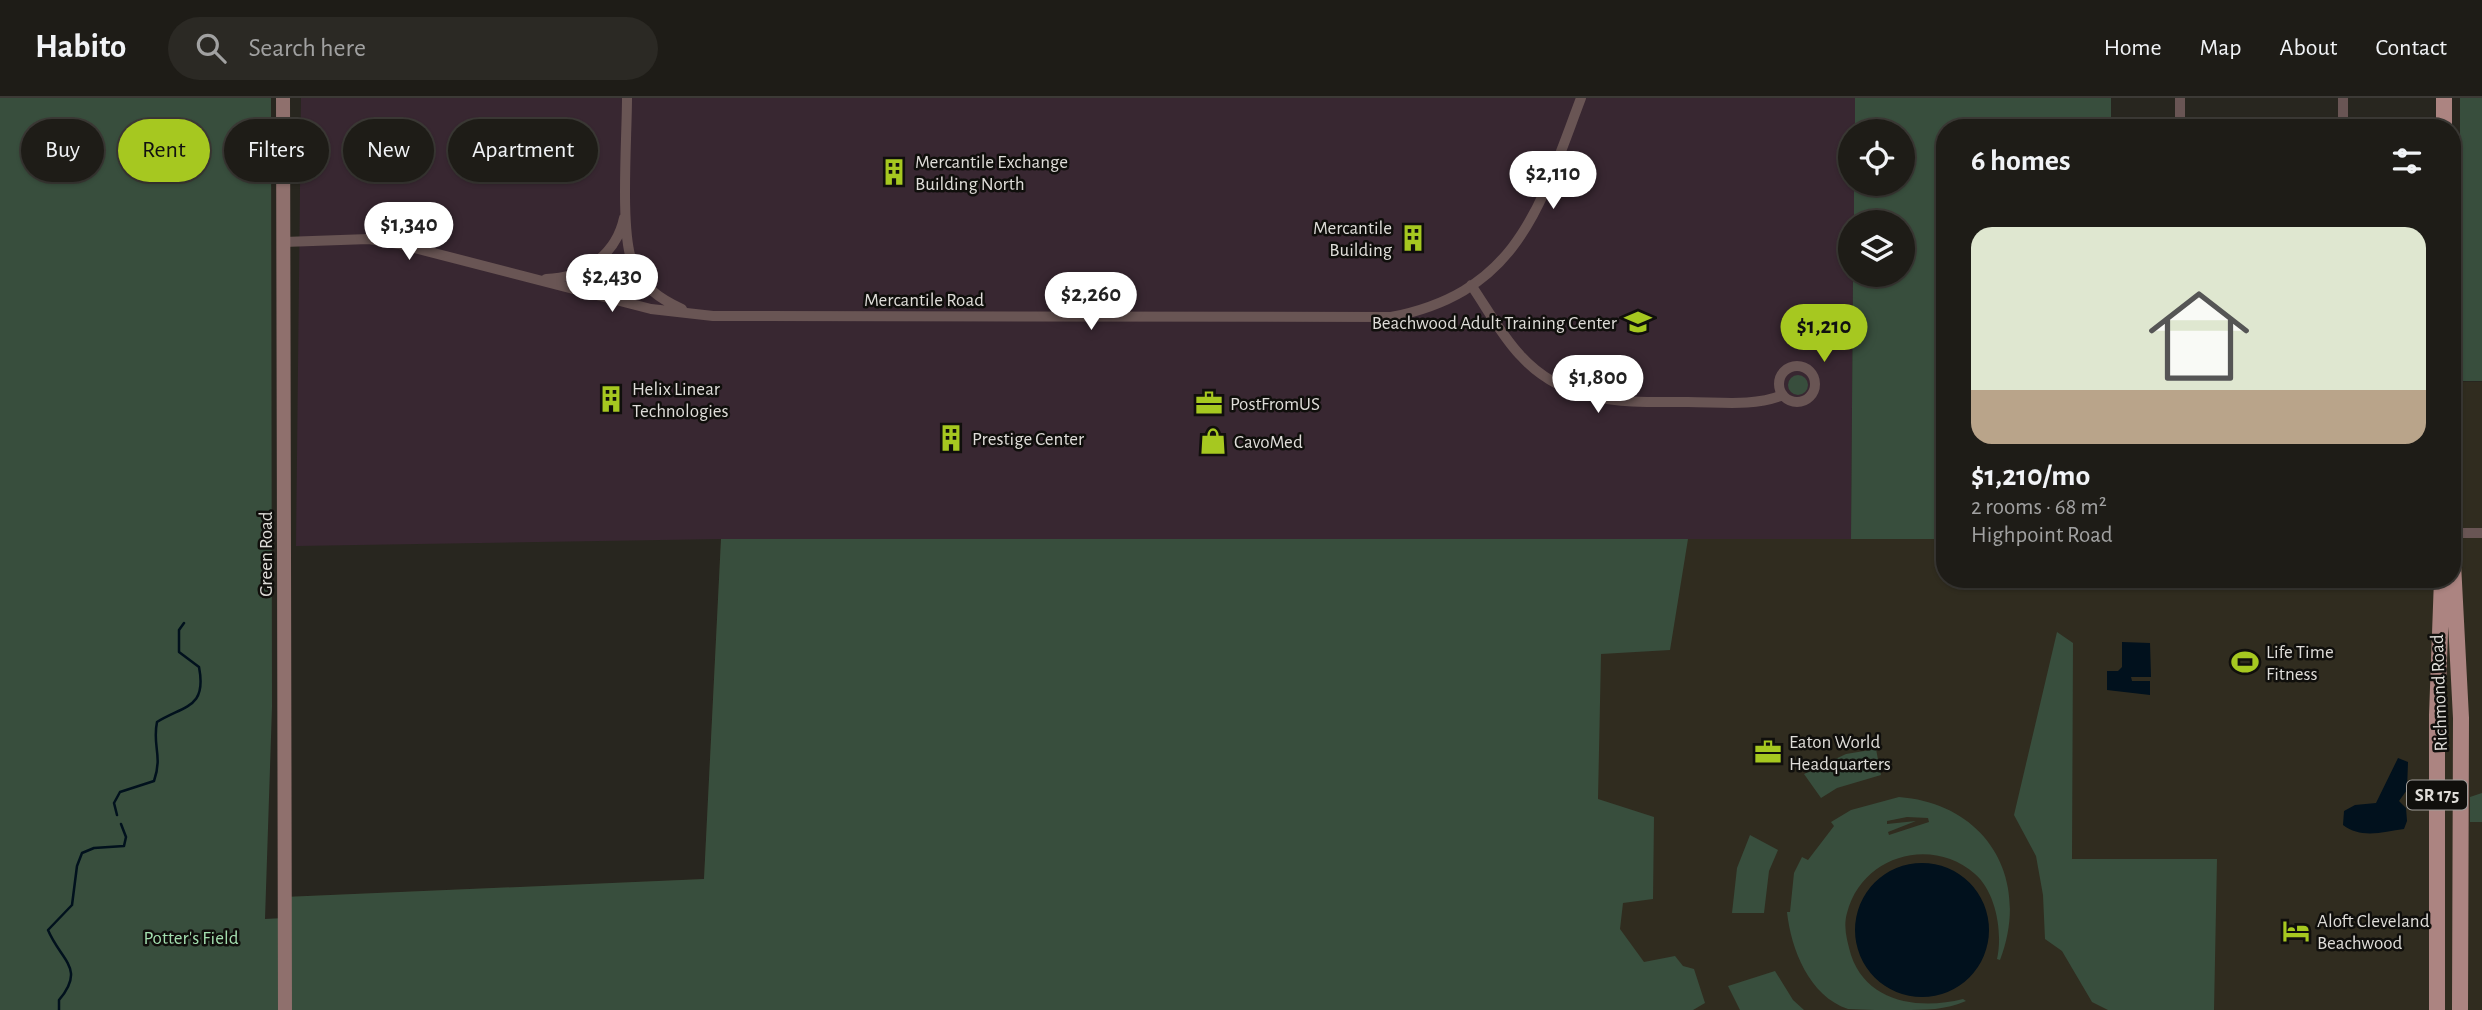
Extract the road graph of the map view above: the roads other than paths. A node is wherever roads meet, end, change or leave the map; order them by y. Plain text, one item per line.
1 (284, 98) edge
2 (627, 98) edge
3 (1581, 98) edge
4 (2180, 98) edge
5 (2343, 98) edge
6 (2444, 98) edge
7 (2180, 119) edge
8 (2343, 119) edge
9 (2444, 119) edge
10 (627, 207) junction
11 (284, 242) junction
12 (535, 279) junction
13 (1471, 285) junction
14 (696, 315) junction
15 (1783, 396) dead end
16 (2461, 533) edge
17 (2482, 533) edge
18 (2442, 588) edge
19 (2454, 588) edge
20 (2437, 883) junction
21 (285, 1010) edge
22 (2437, 1010) edge
23 (2450, 1010) edge
24 (2460, 1010) edge

1 - 11 main road, Green Road
2 - 10 street
3 - 13 street, Mercantile Road
4 - 7 street
5 - 8 street
6 - 9 main road
10 - 12 street
10 - 14 street
11 - 12 street, Mercantile Road
11 - 21 main road, Green Road
12 - 14 street, Mercantile Road
13 - 14 street, Mercantile Road
13 - 15 street
16 - 17 street
18 - 20 main road, Richmond Road / SR 175
19 - 24 main road, Richmond Road / SR 175
20 - 22 main road, Richmond Road / SR 175
20 - 23 main road

